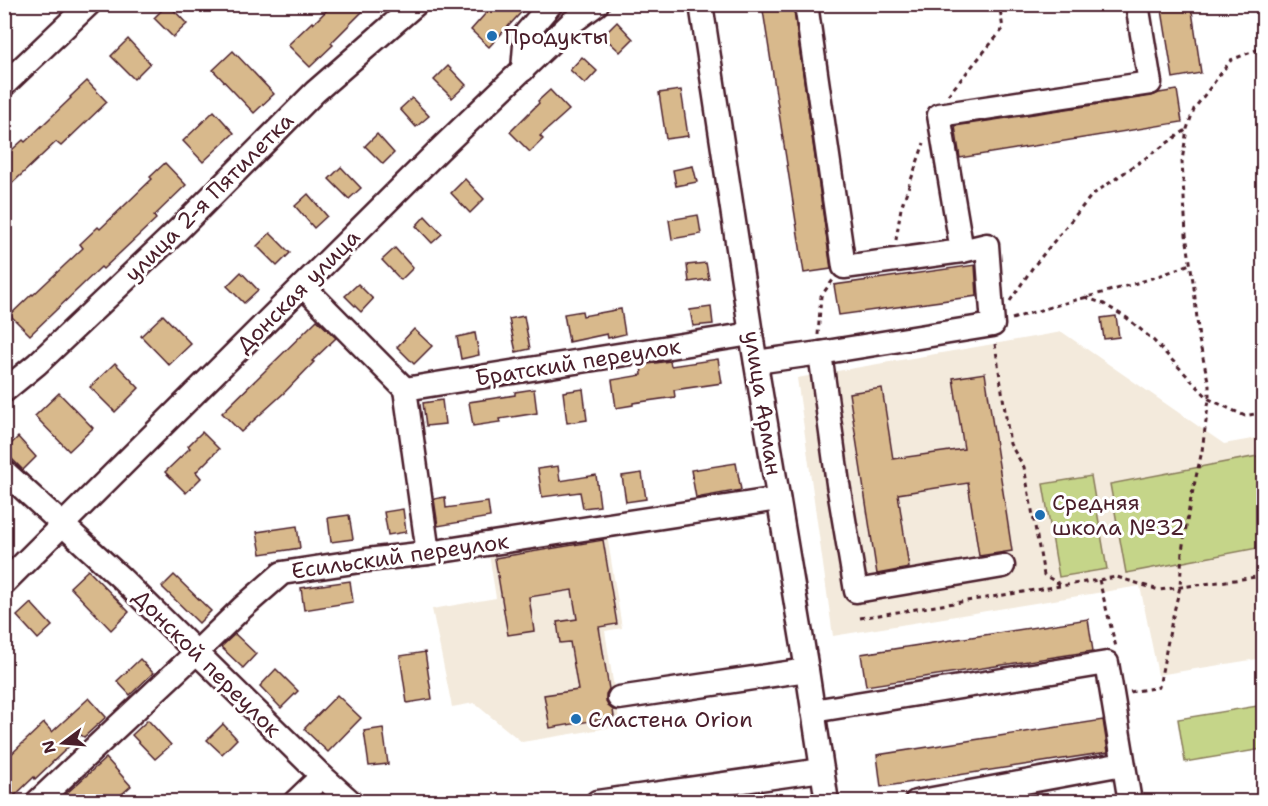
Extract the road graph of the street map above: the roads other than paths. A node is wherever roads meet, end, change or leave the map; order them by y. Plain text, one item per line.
1 (89, 4) edge
2 (416, 4) edge
3 (551, 4) edge
4 (597, 4) edge
5 (700, 4) edge
6 (806, 4) edge
7 (1137, 4) edge
8 (523, 70) junction
9 (4, 85) edge
10 (962, 251) junction
11 (303, 286) junction
12 (751, 334) junction
13 (820, 353) junction
14 (756, 362) junction
15 (405, 389) junction
16 (4, 391) edge
17 (4, 471) edge
18 (778, 499) junction
19 (63, 524) junction
20 (428, 553) junction
21 (1003, 566) dead end
22 (4, 582) edge
23 (196, 652) junction
24 (807, 670) junction
25 (619, 698) dead end
26 (813, 711) junction
27 (1123, 764) junction
28 (822, 770) junction
29 (322, 776) junction
30 (37, 801) edge
31 (295, 801) edge
32 (351, 801) edge
33 (597, 801) edge
34 (827, 801) edge
35 (916, 801) edge
36 (1130, 801) edge

1 - 9 street
2 - 16 street, улица 2-я Пятилетка
3 - 8 street
4 - 8 street, Донская улица
5 - 12 street, улица Арман
6 - 10 street
7 - 10 street
8 - 11 street, Донская улица
10 - 13 street
11 - 15 street
11 - 19 street, Донская улица
12 - 14 street, улица Арман
12 - 15 street, Братский переулок
13 - 14 street
13 - 21 street
14 - 18 street, улица Арман
15 - 20 street
17 - 19 street, Донской переулок
18 - 20 street, Есильский переулок
18 - 24 street, улица Арман
19 - 22 street, Донская улица
19 - 23 street, Донской переулок
20 - 23 street, Есильский переулок
23 - 29 street, Донской переулок
23 - 30 street, Есильский переулок
24 - 25 street
24 - 26 street, улица Арман
26 - 27 street
26 - 28 street, улица Арман
27 - 35 street
27 - 36 street
28 - 33 street
28 - 34 street, улица Арман
29 - 31 street
29 - 32 street, Донской переулок

